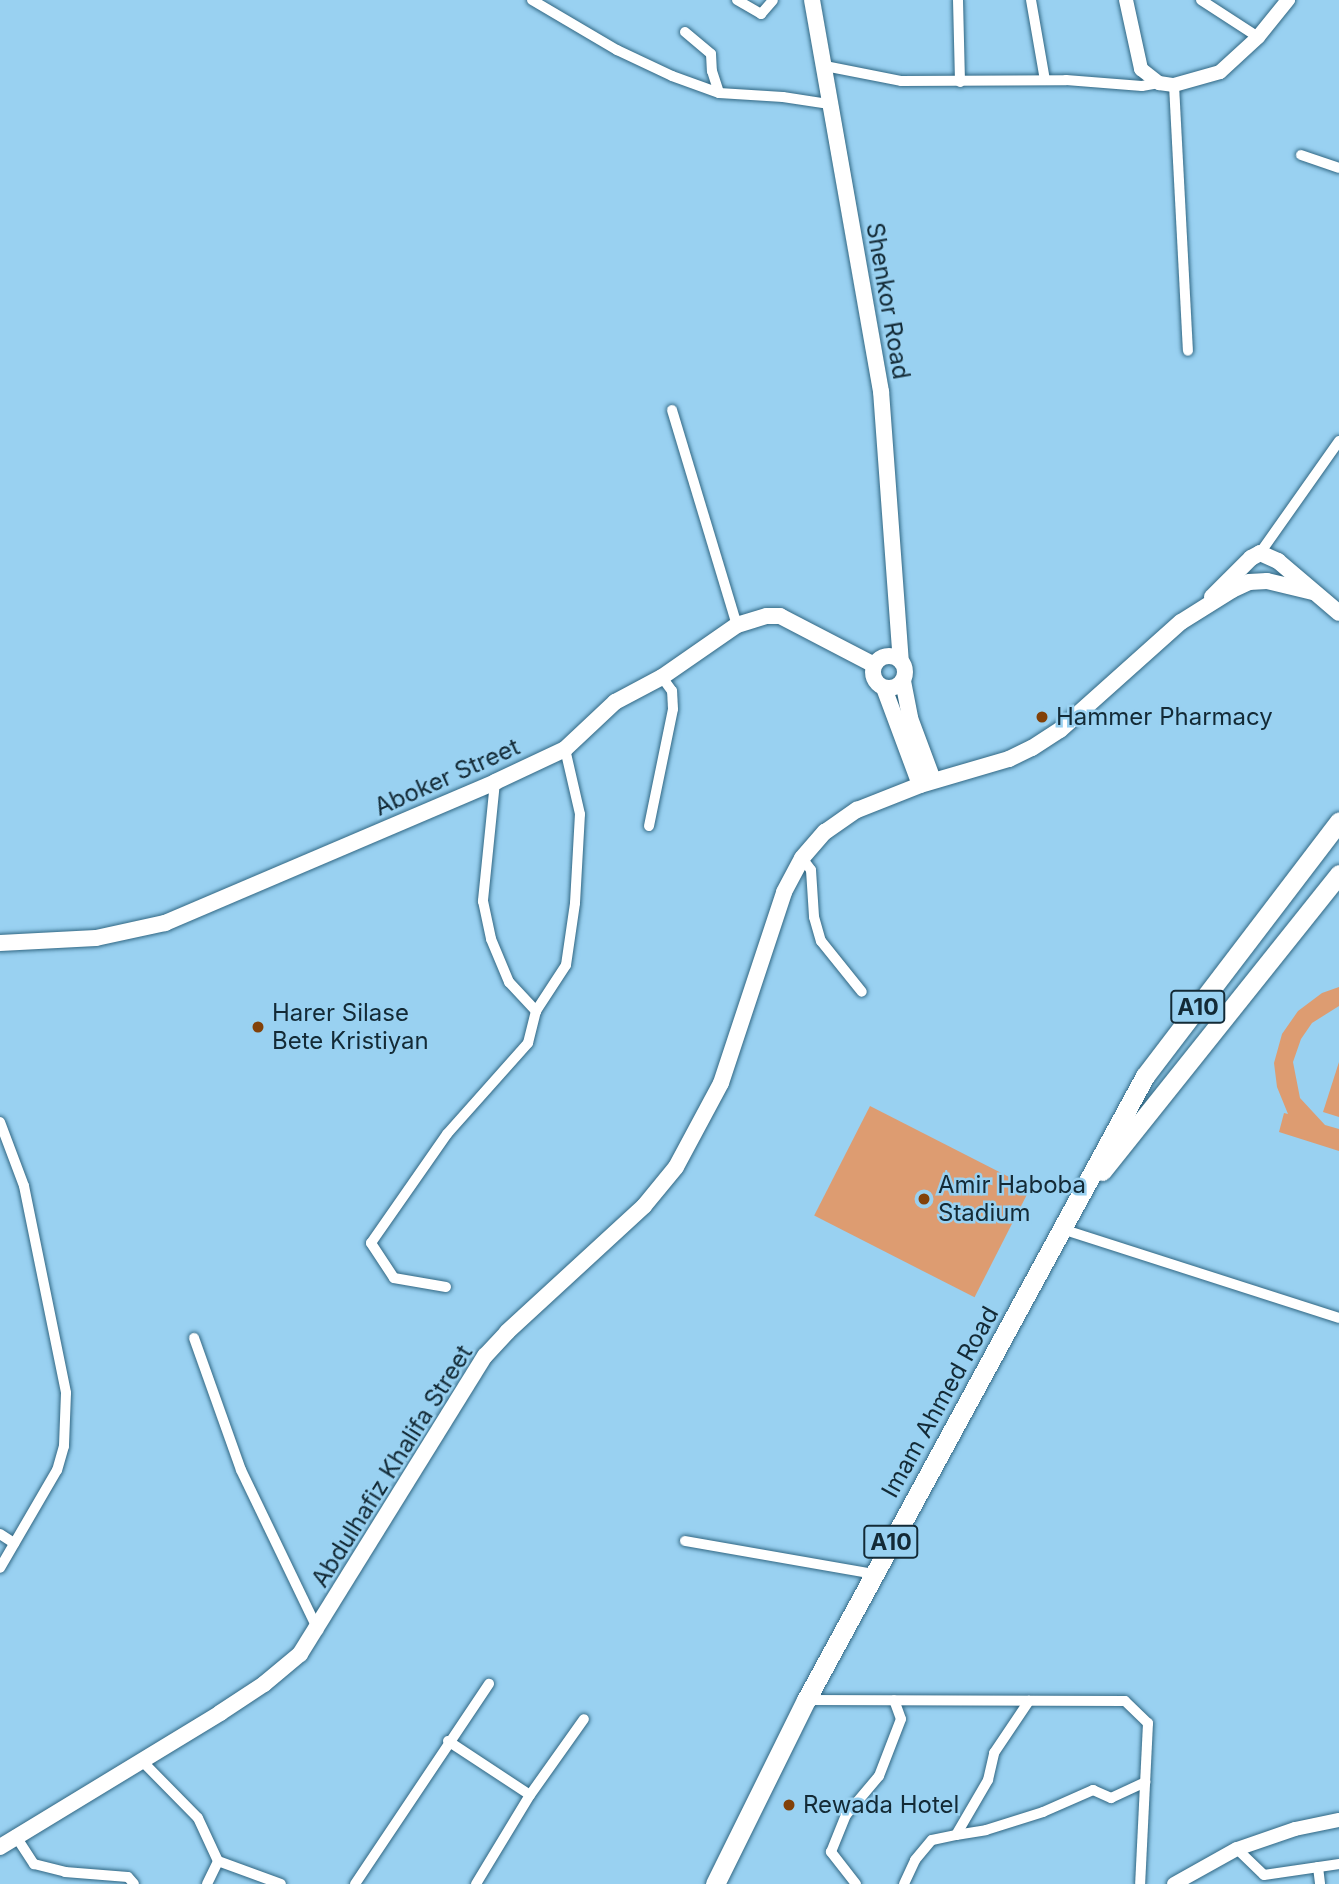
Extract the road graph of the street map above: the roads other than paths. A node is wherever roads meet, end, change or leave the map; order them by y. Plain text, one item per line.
1 (532, 0) edge
2 (737, 0) edge
3 (774, 0) edge
4 (812, 0) edge
5 (958, 0) edge
6 (1031, 0) edge
7 (1126, 0) edge
8 (1201, 0) edge
9 (1287, 0) edge
10 (685, 32) dead end
11 (1258, 37) junction
12 (825, 66) junction
13 (1045, 80) junction
14 (960, 82) junction
15 (1159, 83) junction
16 (1174, 85) junction
17 (719, 93) junction
18 (830, 104) junction
19 (1301, 155) dead end
20 (1339, 168) edge
21 (1188, 351) dead end
22 (672, 410) dead end
23 (1339, 441) edge
24 (1260, 554) junction
25 (1313, 592) junction
26 (1205, 606) junction
27 (1339, 613) edge
28 (737, 625) junction
29 (887, 661) junction
30 (662, 677) junction
31 (903, 681) junction
32 (884, 688) junction
33 (565, 749) junction
34 (915, 753) junction
35 (963, 772) junction
36 (495, 782) junction
37 (926, 783) junction
38 (896, 794) junction
39 (1339, 821) edge
40 (649, 826) dead end
41 (802, 858) junction
42 (1339, 874) edge
43 (0, 943) edge
44 (862, 992) dead end
45 (536, 1011) junction
46 (0, 1122) edge
47 (1075, 1205) junction
48 (1062, 1229) junction
49 (446, 1287) dead end
50 (1339, 1318) edge
51 (194, 1338) dead end
52 (0, 1534) edge
53 (685, 1541) dead end
54 (14, 1542) junction
55 (0, 1568) edge
56 (874, 1574) junction
57 (317, 1630) junction
58 (489, 1684) dead end
59 (806, 1700) junction
60 (894, 1700) junction
61 (1029, 1701) junction
62 (584, 1719) dead end
63 (449, 1741) junction
64 (141, 1760) junction
65 (1145, 1782) junction
66 (530, 1795) junction
67 (1339, 1820) edge
68 (15, 1835) junction
69 (956, 1835) junction
70 (0, 1847) edge
71 (1237, 1849) junction
72 (218, 1861) junction
73 (1339, 1864) edge
74 (1318, 1867) junction
75 (1260, 1870) junction
76 (1182, 1882) edge
77 (134, 1884) edge
78 (207, 1884) edge
79 (281, 1884) edge
80 (355, 1884) edge
81 (476, 1884) edge
82 (715, 1884) edge
83 (856, 1884) edge
84 (904, 1884) edge
85 (1140, 1884) edge
86 (1258, 1884) edge
87 (1320, 1884) edge

1 - 17 street
2 - 3 street
4 - 12 main road, Shenkor Road
5 - 14 street
6 - 13 street
7 - 15 street
8 - 11 street
9 - 11 street
10 - 17 street
11 - 16 street
12 - 14 street
12 - 18 main road, Shenkor Road
13 - 14 street
13 - 15 street
15 - 16 street
16 - 21 street
17 - 18 street
18 - 29 main road, Shenkor Road
19 - 20 street
22 - 28 street
23 - 24 street
24 - 25 main road
24 - 26 main road
25 - 26 main road
25 - 27 main road
26 - 35 main road, Abdulhafiz Khalifa Street
28 - 29 main road, Aboker Street
28 - 30 main road, Aboker Street
29 - 31 main road
29 - 32 main road
30 - 33 main road, Aboker Street
30 - 40 street
31 - 32 main road
31 - 34 main road
32 - 34 main road
33 - 36 main road, Aboker Street
33 - 45 street
34 - 35 main road
34 - 37 main road
34 - 38 main road
35 - 37 main road, Abdulhafiz Khalifa Street
36 - 43 main road, Aboker Street
36 - 45 street
37 - 38 main road, Abdulhafiz Khalifa Street
38 - 41 main road, Abdulhafiz Khalifa Street
39 - 47 highway, Imam Ahmed Road / A10
41 - 44 street
41 - 57 main road, Abdulhafiz Khalifa Street
42 - 47 highway, Imam Ahmed Road / A10
45 - 49 street
46 - 54 street
47 - 48 highway, Imam Ahmed Road / A10
48 - 50 street
48 - 56 highway, Imam Ahmed Road / A10
51 - 57 street
52 - 54 street
53 - 56 street
54 - 55 street
56 - 59 highway, Imam Ahmed Road / A10
57 - 64 main road, Abdulhafiz Khalifa Street
58 - 63 street
59 - 60 street
59 - 82 highway, Imam Ahmed Road / A10
60 - 61 street
60 - 83 street
61 - 65 street
61 - 69 street
62 - 66 street
63 - 66 street
63 - 80 street
64 - 68 main road, Abdulhafiz Khalifa Street
64 - 72 street
65 - 69 street
65 - 85 street
66 - 81 street
67 - 71 street
68 - 70 main road, Abdulhafiz Khalifa Street
68 - 77 street
69 - 84 street
71 - 75 street
71 - 76 street
72 - 78 street
72 - 79 street
73 - 74 street
74 - 75 street
74 - 87 street
75 - 86 street

